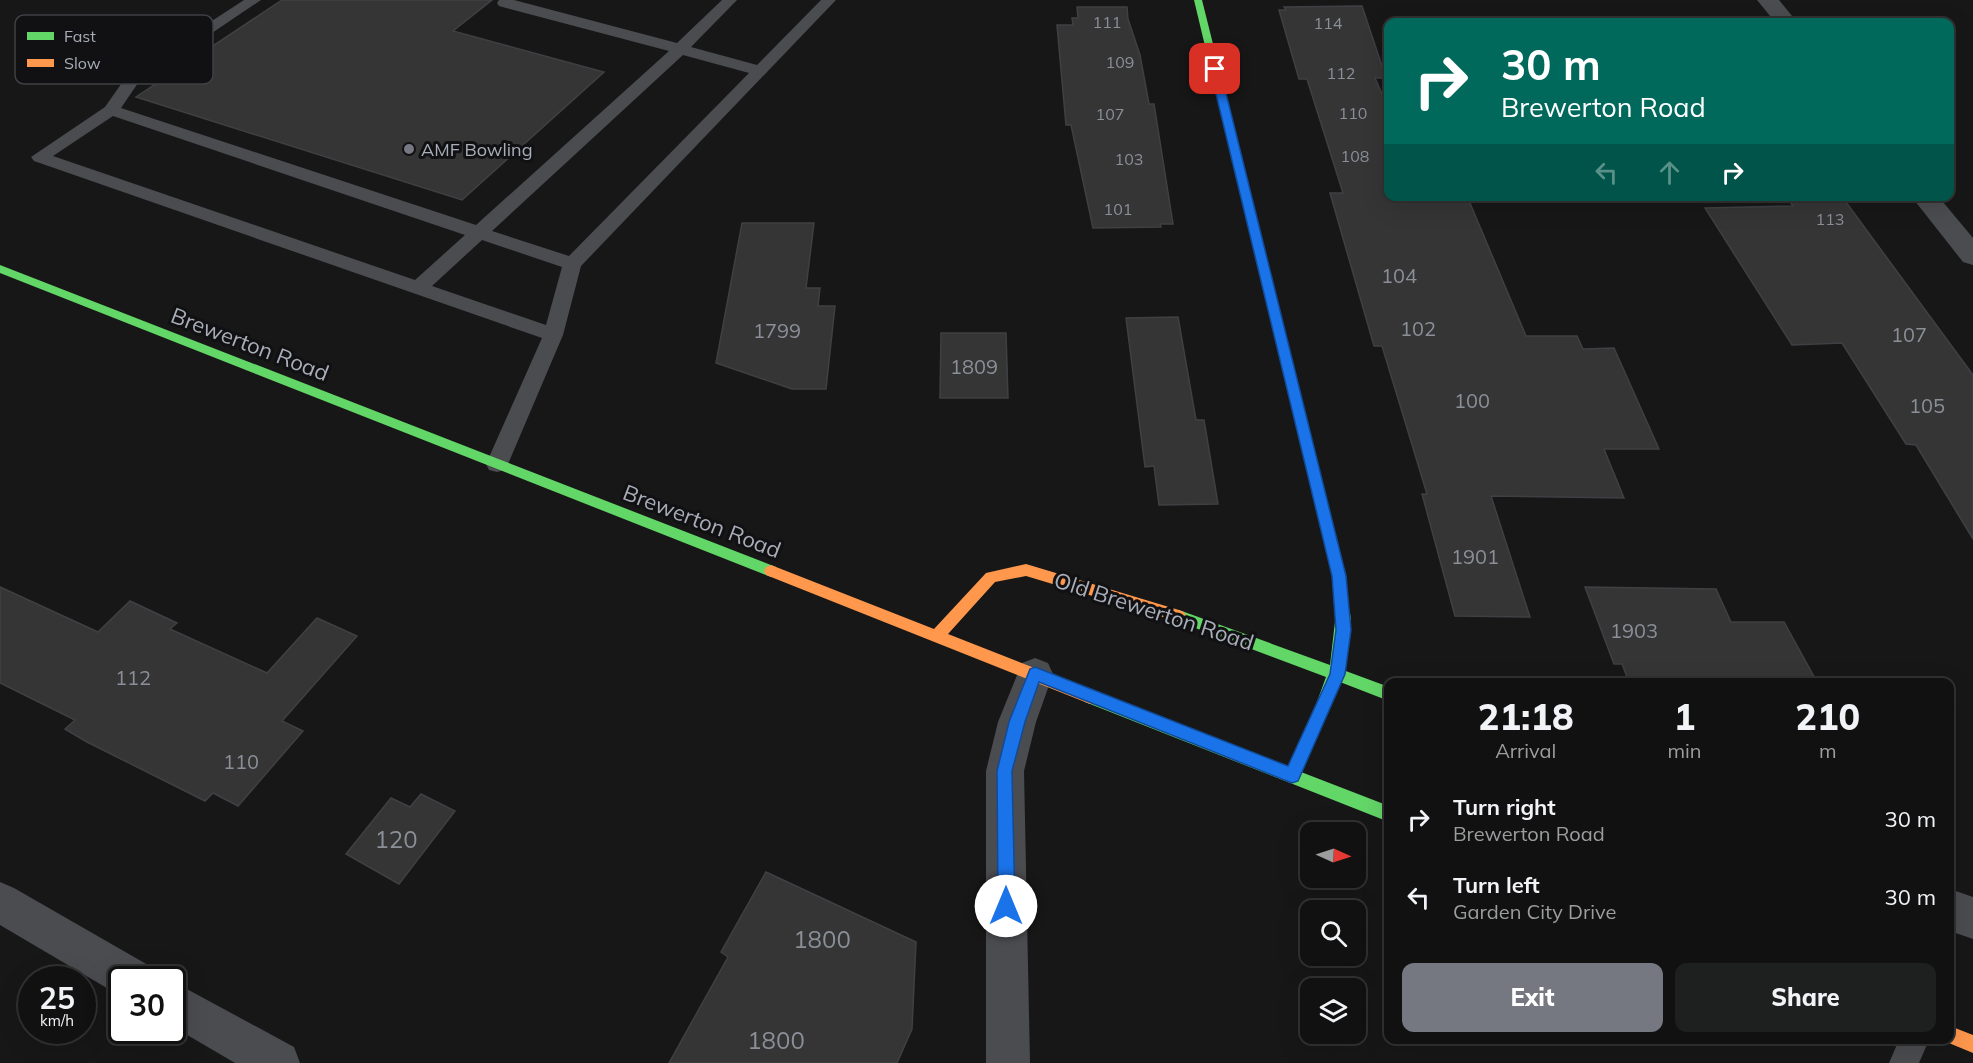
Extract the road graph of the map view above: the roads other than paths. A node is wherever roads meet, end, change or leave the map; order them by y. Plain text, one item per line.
1 (254, 0) edge
2 (507, 0) edge
3 (730, 0) edge
4 (829, 0) edge
5 (1198, 0) edge
6 (1768, 0) edge
7 (1783, 18) edge
8 (213, 27) edge
9 (680, 49) junction
10 (760, 72) junction
11 (129, 84) edge
12 (111, 110) junction
13 (1928, 201) edge
14 (478, 233) junction
15 (1973, 256) edge
16 (572, 264) junction
17 (0, 269) edge
18 (418, 288) junction
19 (553, 335) junction
20 (497, 464) junction
21 (938, 636) junction
22 (1035, 674) junction
23 (1337, 674) junction
24 (1384, 691) edge
25 (1292, 775) junction
26 (1384, 812) edge
27 (0, 902) edge
28 (1954, 911) edge
29 (1973, 918) edge
30 (109, 966) edge
31 (186, 1010) edge
32 (1954, 1037) edge
33 (1912, 1044) edge
34 (1973, 1044) edge
35 (278, 1063) edge
36 (1008, 1063) edge
37 (1904, 1063) edge

1 - 8 lane
2 - 9 lane
3 - 9 lane
4 - 10 lane
5 - 23 street
6 - 7 street
9 - 10 lane
9 - 14 lane
10 - 16 lane
11 - 12 lane
12 - 14 lane
12 - 18 lane
13 - 15 street
14 - 16 lane
14 - 18 lane
16 - 19 lane
17 - 20 street, Brewerton Road
18 - 19 lane
19 - 20 lane
20 - 21 street, Brewerton Road
21 - 22 street, Brewerton Road
21 - 23 street, Old Brewerton Road
22 - 25 street, Brewerton Road
22 - 36 street
23 - 24 street, Old Brewerton Road
23 - 25 street
25 - 26 street, Brewerton Road
27 - 30 street
28 - 29 street
31 - 35 street
32 - 34 street
33 - 37 lane

